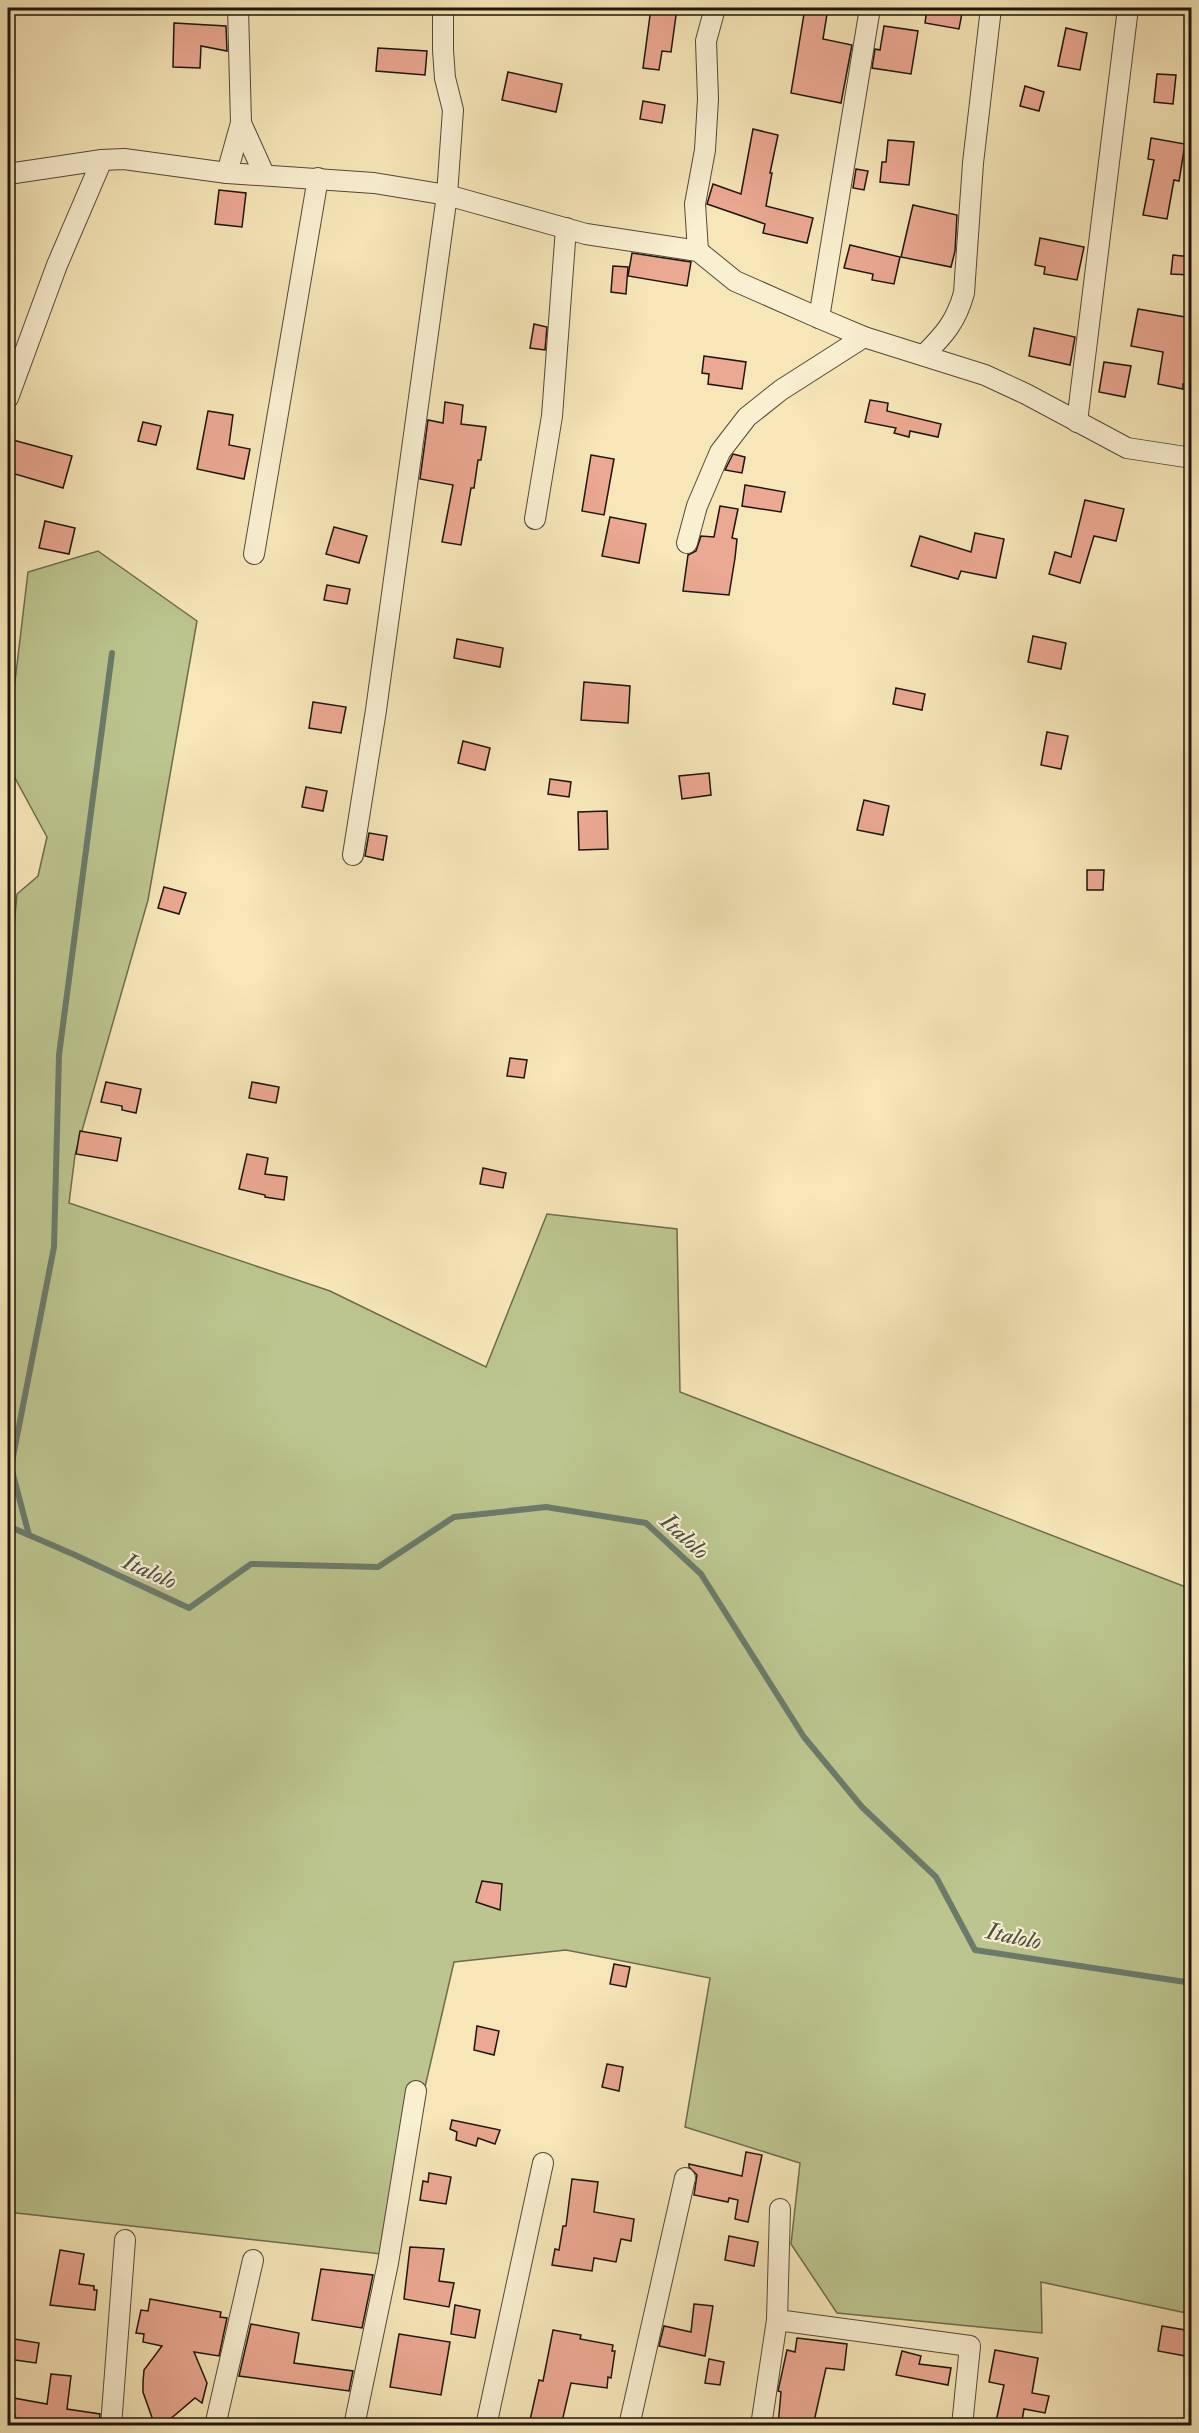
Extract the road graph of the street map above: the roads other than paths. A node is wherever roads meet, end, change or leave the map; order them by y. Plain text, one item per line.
1 (238, 8) edge
2 (443, 8) edge
3 (715, 8) edge
4 (870, 8) edge
5 (991, 8) edge
6 (1128, 8) edge
7 (241, 123) junction
8 (102, 160) junction
9 (227, 173) junction
10 (8, 174) edge
11 (264, 174) junction
12 (318, 178) junction
13 (447, 195) junction
14 (566, 228) junction
15 (698, 250) junction
16 (819, 318) junction
17 (864, 337) junction
18 (924, 355) junction
19 (8, 398) edge
20 (1077, 422) junction
21 (1191, 458) edge
22 (535, 519) dead end
23 (687, 543) dead end
24 (254, 554) dead end
25 (353, 855) dead end
26 (416, 2091) dead end
27 (543, 2163) dead end
28 (685, 2178) dead end
29 (780, 2209) dead end
30 (125, 2240) dead end
31 (253, 2260) dead end
32 (777, 2320) junction
33 (111, 2426) edge
34 (215, 2426) edge
35 (354, 2426) edge
36 (486, 2426) edge
37 (629, 2426) edge
38 (761, 2426) edge
39 (962, 2426) edge

1 - 7 street
2 - 13 street
3 - 15 street
4 - 16 street
5 - 18 street
6 - 20 street
7 - 9 street
7 - 11 street
8 - 9 street
8 - 10 street
8 - 19 street
9 - 11 street
11 - 12 street
12 - 13 street
12 - 24 street
13 - 14 street
13 - 25 street
14 - 15 street
14 - 22 street
15 - 16 street
16 - 17 street
17 - 18 street
17 - 23 street
18 - 20 street
20 - 21 street
26 - 35 street
27 - 36 street
28 - 37 street
29 - 32 street
30 - 33 street
31 - 34 street
32 - 38 street
32 - 39 street

